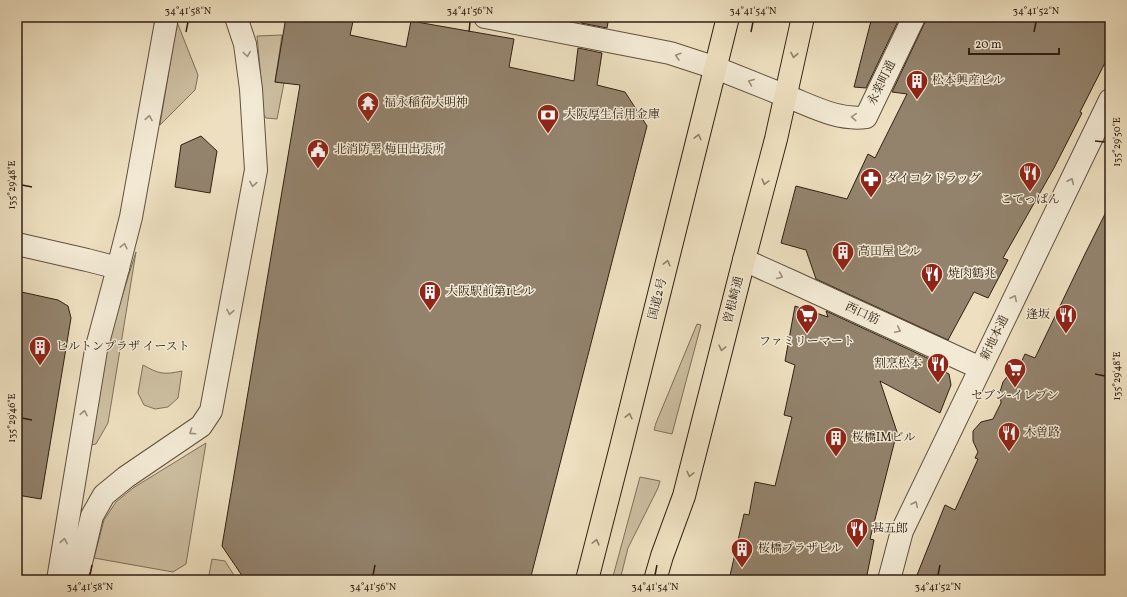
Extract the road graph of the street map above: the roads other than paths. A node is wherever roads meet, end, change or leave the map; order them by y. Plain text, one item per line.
1 (167, 17) edge
2 (236, 17) edge
3 (485, 17) edge
4 (728, 17) edge
5 (803, 17) edge
6 (914, 17) edge
7 (716, 68) junction
8 (786, 96) junction
9 (1110, 100) edge
10 (17, 244) edge
11 (744, 260) junction
12 (118, 268) junction
13 (980, 368) junction
14 (58, 580) edge
15 (73, 580) edge
16 (586, 580) edge
17 (656, 580) edge
18 (889, 580) edge

12 -> 1 street
2 -> 15 street
7 -> 3 street
4 - 7 highway, 国道2号
5 -> 8 highway, 曽根崎通
6 -> 8 street, 永楽町通
8 -> 7 street
16 -> 7 highway, 国道2号
8 -> 11 highway, 曽根崎通
13 -> 9 street, 新地本通
10 - 12 street
11 -> 13 street, 西口筋
11 -> 17 highway, 曽根崎通
14 -> 12 street
18 -> 13 street, 新地本通

